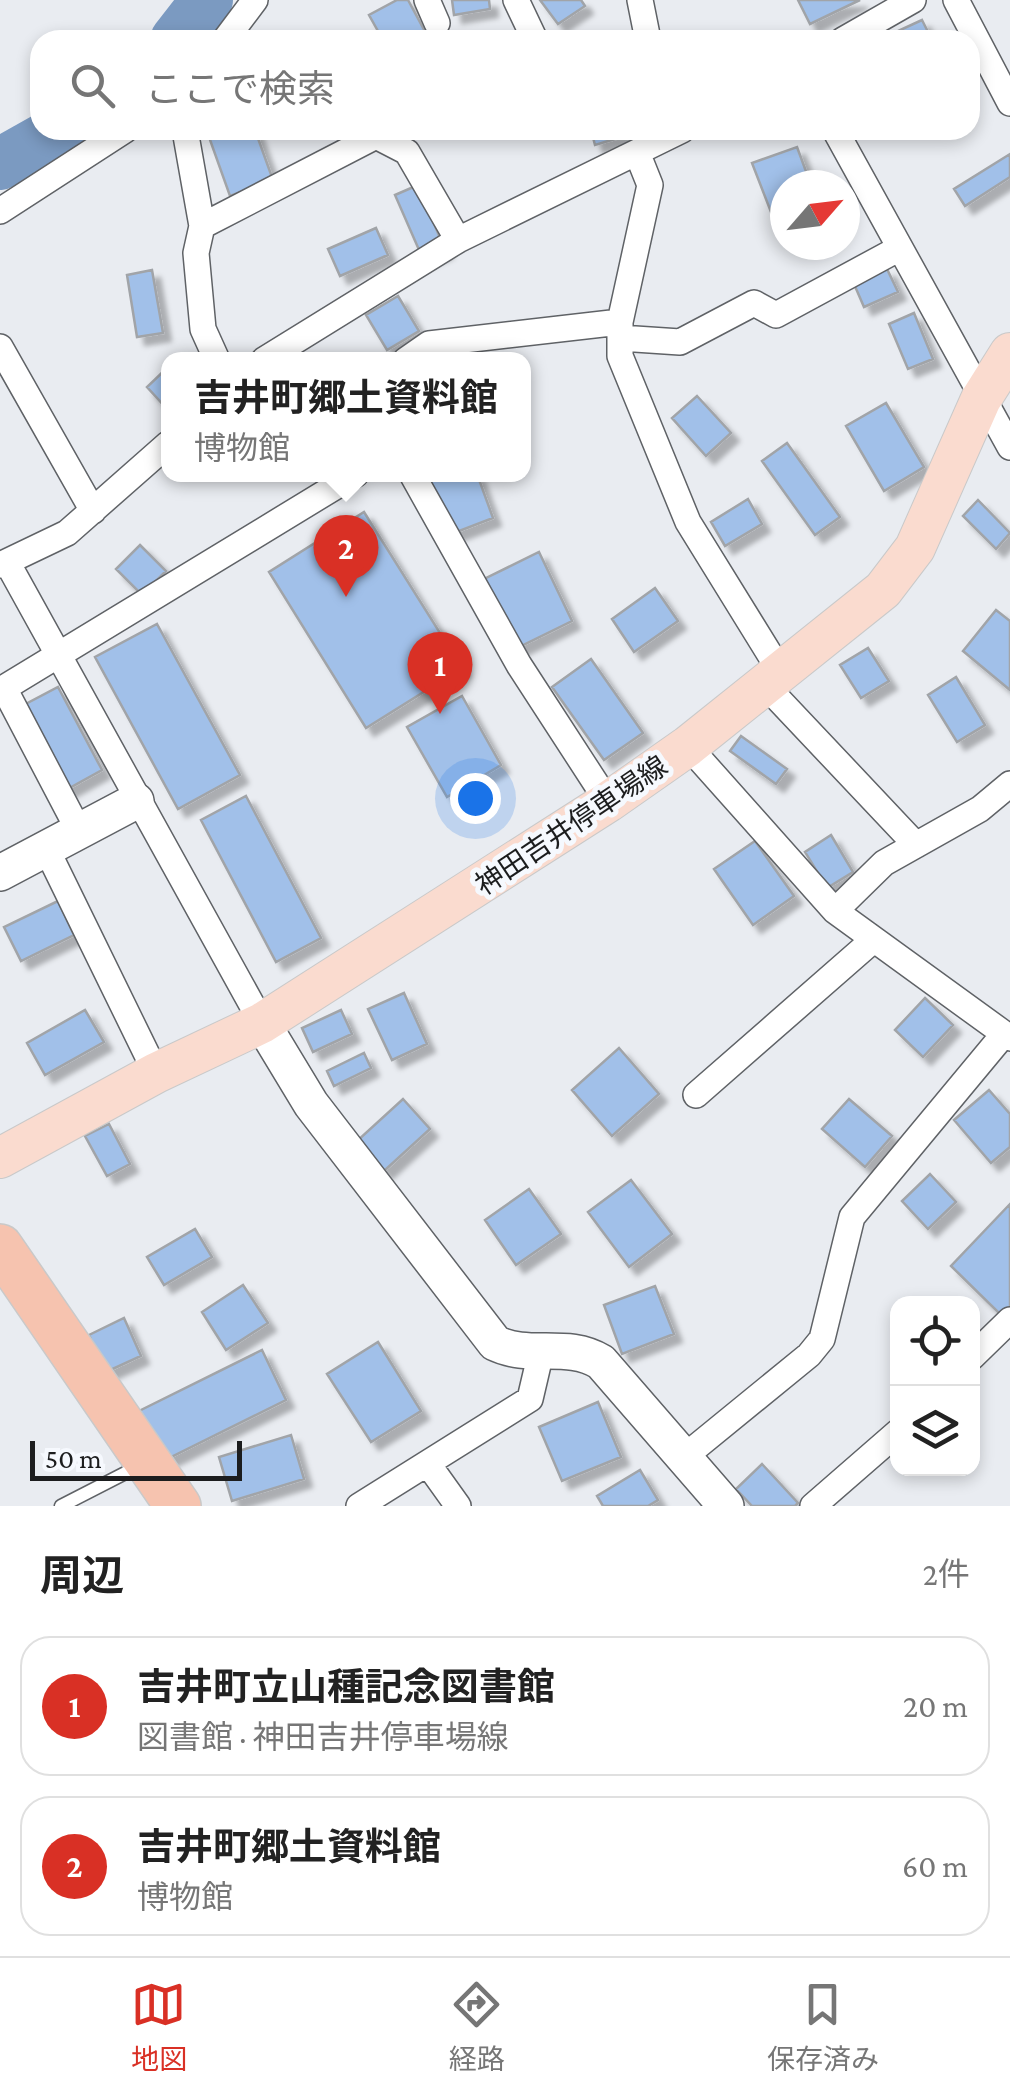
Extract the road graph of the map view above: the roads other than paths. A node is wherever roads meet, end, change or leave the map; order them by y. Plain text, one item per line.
1 (255, 0) edge
2 (516, 0) edge
3 (640, 0) edge
4 (913, 0) edge
5 (956, 0) edge
6 (232, 30) edge
7 (530, 30) edge
8 (646, 30) edge
9 (860, 30) edge
10 (972, 30) edge
11 (980, 46) edge
12 (1010, 104) edge
13 (109, 140) edge
14 (186, 140) edge
15 (362, 140) edge
16 (387, 140) edge
17 (661, 140) edge
18 (840, 140) edge
19 (638, 155) junction
20 (0, 210) edge
21 (202, 226) junction
22 (458, 240) junction
23 (898, 249) junction
24 (620, 330) junction
25 (0, 347) edge
26 (213, 352) edge
27 (277, 352) edge
28 (418, 352) edge
29 (1010, 353) edge
30 (982, 398) junction
31 (1010, 447) edge
32 (161, 450) edge
33 (341, 482) edge
34 (416, 482) edge
35 (93, 511) junction
36 (3, 564) edge
37 (58, 659) junction
38 (774, 680) junction
39 (688, 746) junction
40 (1010, 784) edge
41 (136, 800) junction
42 (608, 802) junction
43 (79, 832) junction
44 (916, 845) junction
45 (46, 848) junction
46 (0, 873) edge
47 (835, 911) junction
48 (872, 941) junction
49 (262, 1022) junction
50 (1007, 1036) edge
51 (156, 1074) junction
52 (696, 1094) dead end
53 (0, 1158) edge
54 (0, 1247) edge
55 (1010, 1320) edge
56 (980, 1349) edge
57 (542, 1352) junction
58 (890, 1439) edge
59 (684, 1457) junction
60 (146, 1463) junction
61 (428, 1464) junction
62 (61, 1506) edge
63 (178, 1506) edge
64 (359, 1506) edge
65 (458, 1506) edge
66 (726, 1506) edge
67 (813, 1506) edge

1 - 6 street
2 - 7 street
3 - 8 street
4 - 9 street
5 - 10 street
11 - 12 street
13 - 20 street
14 - 21 street
15 - 21 street
16 - 22 street
17 - 19 street
18 - 23 street
19 - 22 street
19 - 24 street
21 - 26 street
22 - 27 street
23 - 24 street
23 - 30 street
24 - 28 street
24 - 38 street
25 - 35 street
29 - 30 main road, 神田吉井停車場線
30 - 31 street
30 - 38 main road, 神田吉井停車場線
32 - 35 street
33 - 37 street
34 - 42 street
35 - 36 street
36 - 37 street
37 - 41 street
37 - 43 street
38 - 39 main road, 神田吉井停車場線
38 - 44 street
39 - 42 main road, 神田吉井停車場線
39 - 47 street
40 - 44 street
41 - 43 street
41 - 49 street
42 - 49 main road, 神田吉井停車場線
43 - 45 street
44 - 47 street
45 - 46 street
45 - 51 street
47 - 48 street
48 - 50 street
48 - 52 street
49 - 51 main road, 神田吉井停車場線
49 - 57 street
50 - 59 street
51 - 53 main road, 神田吉井停車場線
54 - 60 highway
55 - 56 street
57 - 59 street
57 - 61 street
58 - 67 street
59 - 66 street
60 - 62 lane
60 - 63 highway
61 - 64 street
61 - 65 street

